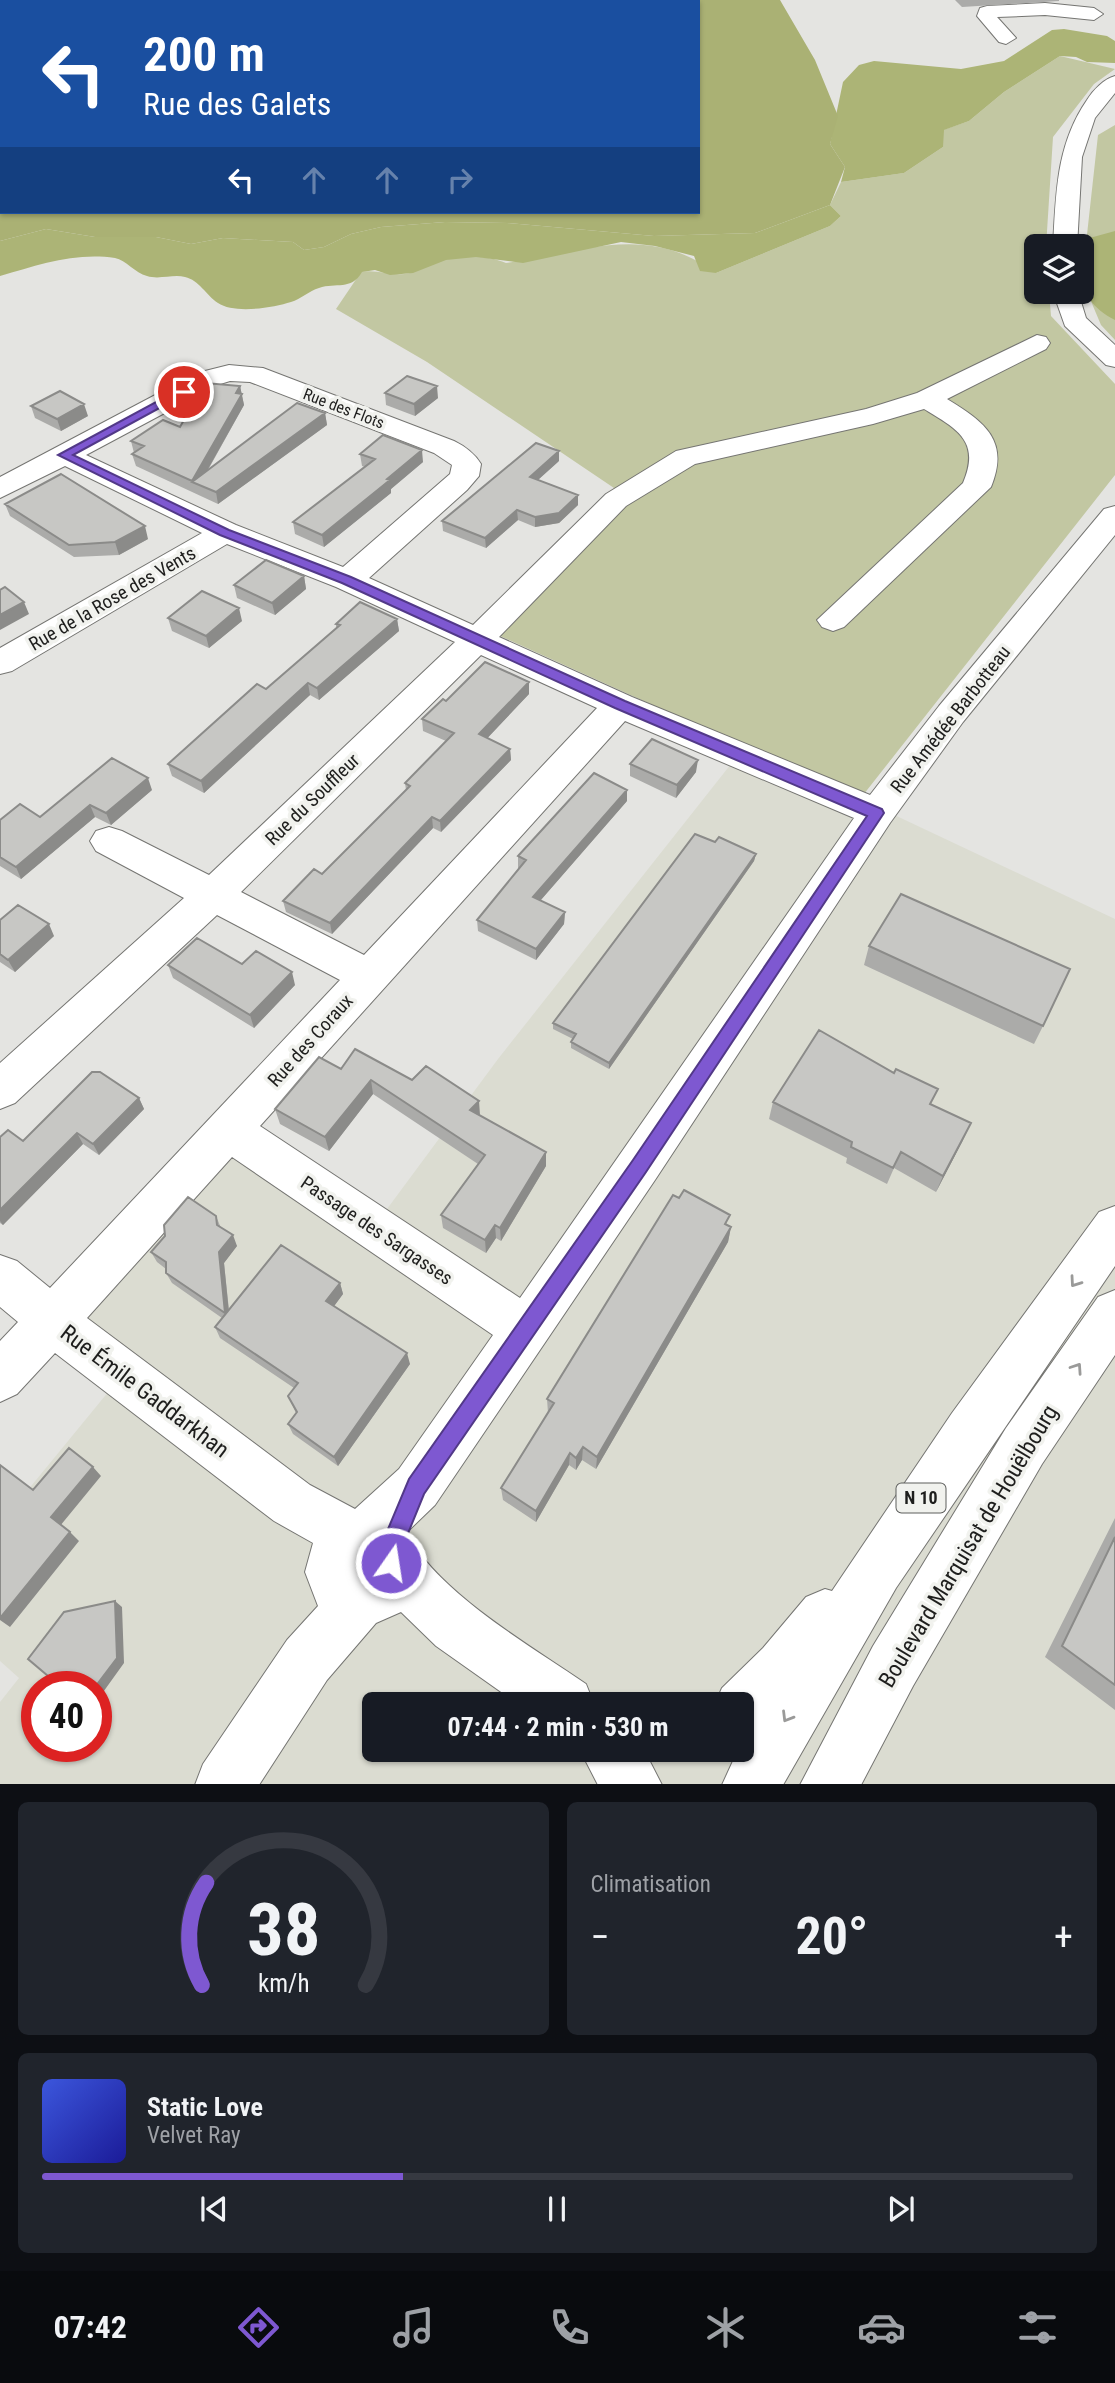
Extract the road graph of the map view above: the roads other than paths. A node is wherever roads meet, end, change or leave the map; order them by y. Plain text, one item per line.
1 (1077, 0) edge
2 (1006, 5) edge
3 (1006, 38) dead end
4 (1115, 82) edge
5 (1066, 234) edge
6 (1069, 304) edge
7 (1037, 342) dead end
8 (1115, 359) edge
9 (927, 399) junction
10 (64, 455) junction
11 (0, 489) edge
12 (1115, 515) edge
13 (225, 532) junction
14 (347, 580) junction
15 (833, 620) dead end
16 (479, 638) junction
17 (0, 663) edge
18 (620, 705) junction
19 (877, 813) junction
20 (109, 841) dead end
21 (212, 896) junction
22 (368, 976) junction
23 (0, 1090) edge
24 (229, 1130) junction
25 (1115, 1227) edge
26 (0, 1277) edge
27 (1115, 1313) edge
28 (52, 1321) junction
29 (525, 1329) junction
30 (0, 1377) edge
31 (916, 1506) junction
32 (362, 1568) junction
33 (549, 1692) edge
34 (754, 1696) edge
35 (617, 1762) edge
36 (224, 1784) edge
37 (633, 1784) edge
38 (751, 1784) edge
39 (829, 1784) edge

1 - 2 street
2 - 3 street
4 - 5 street
6 - 8 street
7 - 9 street, Rue du Souffleur
9 - 15 street
9 - 16 street, Rue du Souffleur
10 - 11 street
10 - 13 street
10 - 14 street, Rue des Flots
12 - 19 street, Rue Amédée Barbotteau
13 - 14 street
13 - 17 street, Rue de la Rose des Vents
14 - 16 street
16 - 18 street
16 - 21 street, Rue du Souffleur
18 - 19 street
18 - 22 street, Rue des Coraux
19 - 29 street, Rue Amédée Barbotteau
20 - 21 street
21 - 22 street
21 - 23 street, Rue du Souffleur
22 - 24 street, Rue des Coraux
24 - 28 street, Rue des Coraux
24 - 29 street, Passage des Sargasses
25 -> 31 street, N 10
26 - 28 street, Rue Émile Gaddarkhan
39 -> 27 street, Boulevard Marquisat de Houëlbourg
28 - 30 street, Rue des Coraux
28 - 32 street, Rue Émile Gaddarkhan
29 - 32 street, Rue Amédée Barbotteau
31 - 34 street
31 -> 38 street, N 10
32 - 33 street
32 - 36 street, Rue Amédée Barbotteau
35 - 37 street

